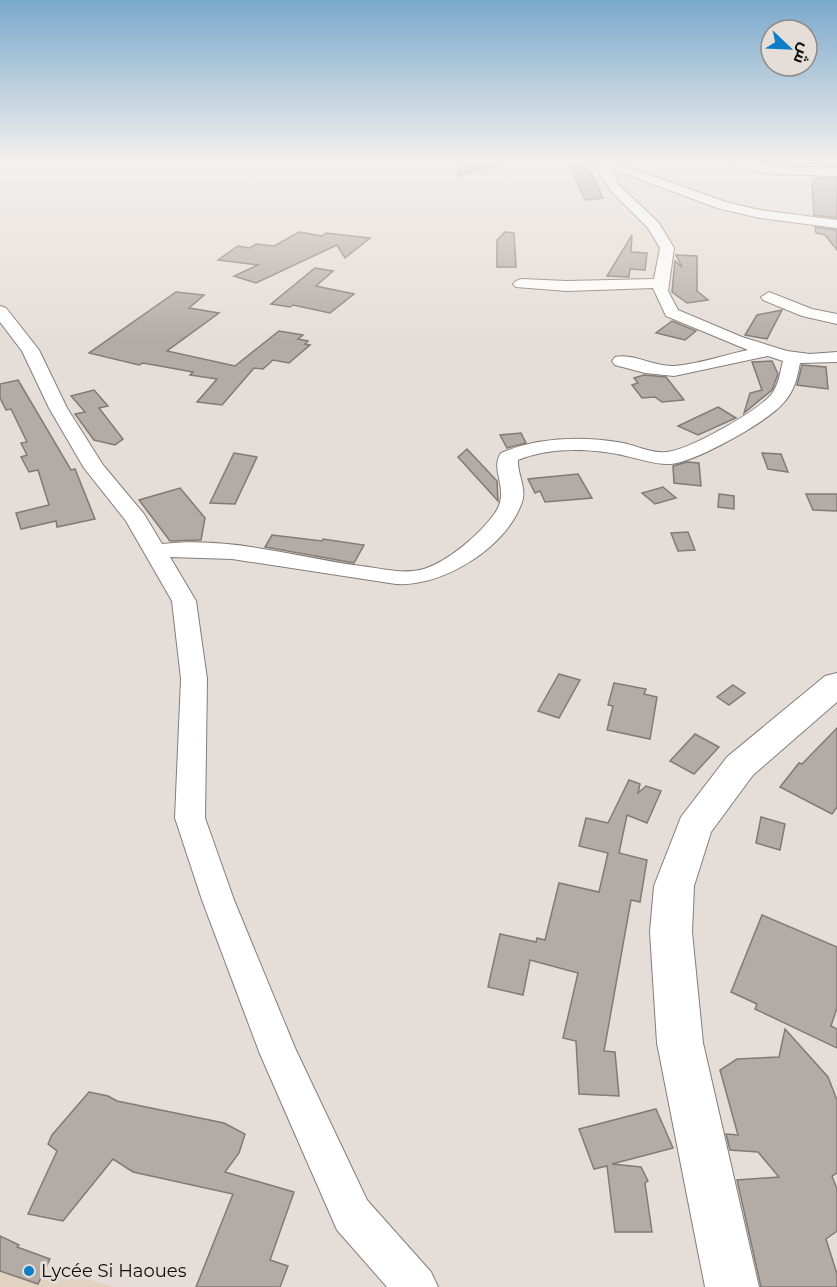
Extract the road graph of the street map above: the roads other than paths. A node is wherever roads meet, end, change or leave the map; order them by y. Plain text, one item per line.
1 (648, 220) edge
2 (807, 220) edge
3 (837, 224) edge
4 (521, 284) dead end
5 (662, 284) junction
6 (769, 297) dead end
7 (0, 311) edge
8 (837, 320) edge
9 (770, 351) junction
10 (792, 357) junction
11 (837, 357) edge
12 (621, 361) dead end
13 (155, 552) junction
14 (834, 690) edge
15 (416, 1287) edge
16 (732, 1287) edge

1 - 5 street
2 - 3 street
4 - 5 street
5 - 9 street
6 - 8 street
7 - 13 street
9 - 10 street
9 - 12 street
10 - 11 street
10 - 13 street
13 - 15 street
14 - 16 main road

